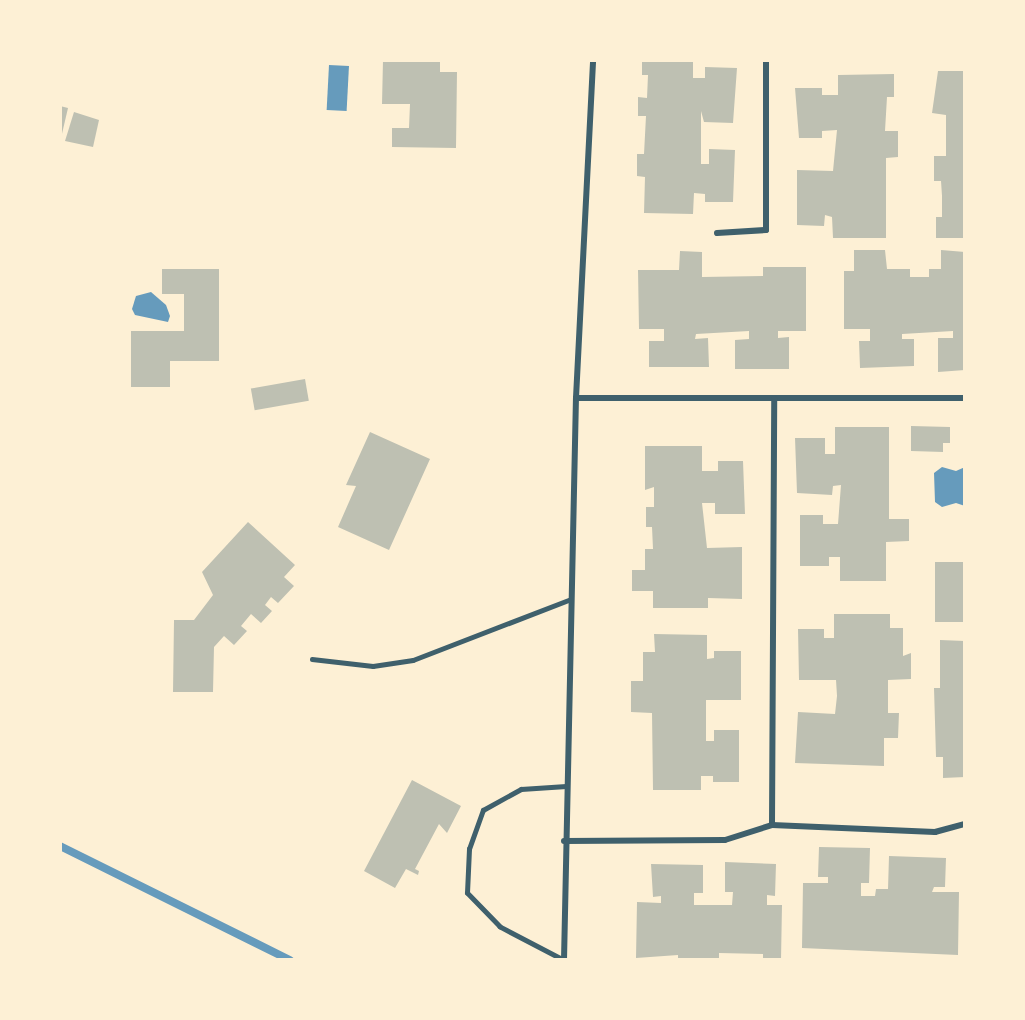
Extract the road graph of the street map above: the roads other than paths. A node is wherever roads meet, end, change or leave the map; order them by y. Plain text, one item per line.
1 (593, 60) edge
2 (766, 60) edge
3 (717, 233) dead end
4 (576, 398) junction
5 (965, 398) edge
6 (774, 399) junction
7 (571, 599) junction
8 (312, 659) dead end
9 (566, 786) junction
10 (965, 824) edge
11 (772, 825) junction
12 (564, 841) junction
13 (563, 960) edge

1 - 4 street
2 - 3 street
4 - 6 street
4 - 7 street
5 - 6 street
6 - 11 street
7 - 8 lane
7 - 9 street
9 - 12 street
9 - 13 lane
10 - 11 street
11 - 12 street
12 - 13 street

